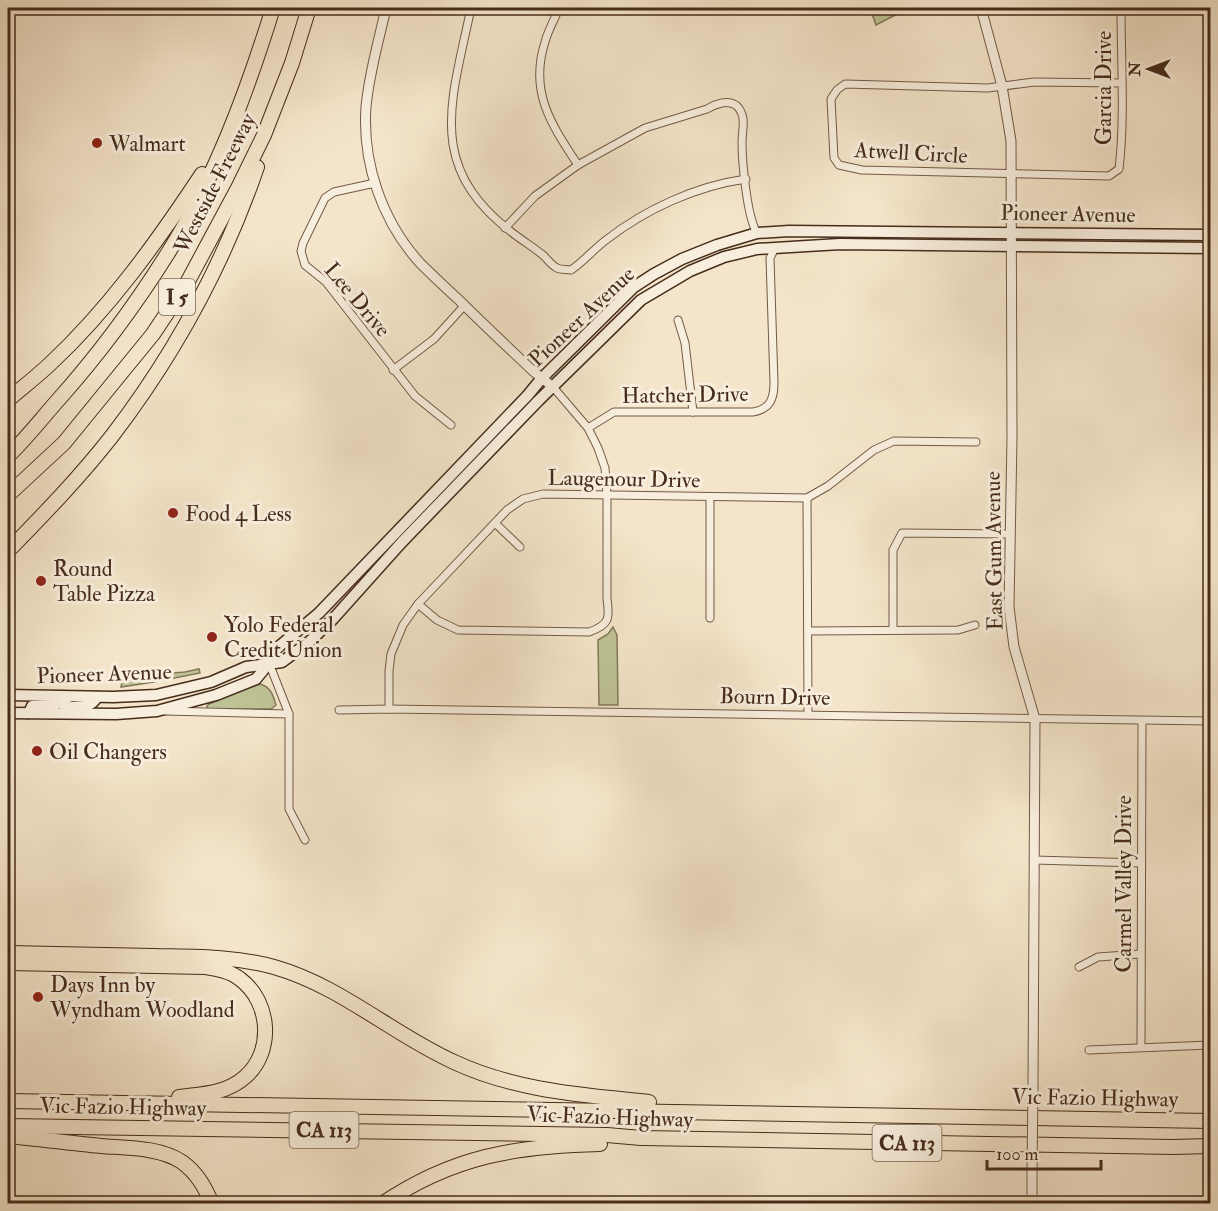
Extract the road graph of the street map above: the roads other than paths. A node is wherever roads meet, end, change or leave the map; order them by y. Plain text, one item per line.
1 (273, 8) edge
2 (309, 8) edge
3 (386, 8) edge
4 (471, 8) edge
5 (545, 8) edge
6 (981, 8) edge
7 (1121, 8) edge
8 (558, 10) edge
9 (292, 63) junction
10 (1121, 83) junction
11 (1002, 86) junction
12 (226, 137) junction
13 (578, 165) junction
14 (1012, 175) junction
15 (746, 179) junction
16 (375, 183) junction
17 (505, 228) junction
18 (1012, 232) junction
19 (757, 233) junction
20 (1210, 235) edge
21 (1012, 246) junction
22 (775, 248) junction
23 (1210, 248) edge
24 (465, 306) junction
25 (678, 320) dead end
26 (393, 370) junction
27 (542, 378) junction
28 (553, 387) junction
29 (8, 400) edge
30 (693, 412) junction
31 (451, 425) dead end
32 (588, 428) junction
33 (976, 442) dead end
34 (8, 456) edge
35 (8, 495) edge
36 (607, 495) junction
37 (710, 497) junction
38 (807, 498) junction
39 (495, 523) junction
40 (1009, 534) junction
41 (389, 538) junction
42 (520, 547) dead end
43 (8, 550) edge
44 (348, 603) junction
45 (418, 604) junction
46 (710, 618) dead end
47 (975, 626) dead end
48 (893, 630) junction
49 (808, 631) junction
50 (269, 663) junction
51 (8, 695) edge
52 (72, 696) junction
53 (97, 697) junction
54 (389, 709) junction
55 (339, 710) dead end
56 (157, 711) junction
57 (8, 713) edge
58 (29, 713) junction
59 (58, 713) junction
60 (289, 714) junction
61 (808, 714) junction
62 (1035, 719) junction
63 (1142, 721) junction
64 (1210, 721) edge
65 (305, 840) dead end
66 (1034, 860) junction
67 (1140, 863) junction
68 (8, 953) edge
69 (1140, 954) junction
70 (8, 963) edge
71 (1079, 967) dead end
72 (1210, 1045) edge
73 (1141, 1047) junction
74 (1089, 1050) dead end
75 (8, 1101) edge
76 (119, 1103) junction
77 (714, 1111) junction
78 (1210, 1115) edge
79 (1181, 1119) junction
80 (1210, 1120) edge
81 (8, 1125) edge
82 (8, 1136) edge
83 (640, 1138) junction
84 (1210, 1146) edge
85 (1173, 1147) junction
86 (1210, 1153) edge
87 (212, 1203) edge
88 (382, 1203) edge
89 (1032, 1203) edge

1 - 12 highway, Westside Freeway / I 5
2 - 9 highway, Westside Freeway / I 5
3 - 16 street
4 - 17 street
5 - 8 street
6 - 11 street, East Gum Avenue
7 - 10 street, Garcia Drive
8 - 13 street
9 - 35 highway, Westside Freeway / I 5
9 - 43 highway
10 - 11 street
10 - 14 street, Garcia Drive
11 - 14 street, East Gum Avenue
11 - 14 street, Atwell Circle
12 - 29 highway
12 - 34 highway, Westside Freeway / I 5
13 - 15 street
13 - 17 street
14 - 18 street, East Gum Avenue
15 - 17 street
15 - 19 street
16 - 24 street
16 - 26 street, Lee Drive
18 - 19 main road, Pioneer Avenue
18 - 20 main road, Pioneer Avenue
18 - 21 street, East Gum Avenue
19 - 27 main road, Pioneer Avenue
21 - 22 main road, Pioneer Avenue
21 - 23 main road, Pioneer Avenue
21 - 40 street, East Gum Avenue
22 - 28 main road, Pioneer Avenue
22 - 30 street, Hatcher Drive
24 - 26 street
24 - 27 street
25 - 30 street
26 - 31 street, Lee Drive
27 - 28 street
27 - 41 main road, Pioneer Avenue
28 - 32 street
28 - 44 main road, Pioneer Avenue
30 - 32 street, Hatcher Drive
32 - 36 street
33 - 38 street
36 - 37 street, Laugenour Drive
36 - 39 street, Laugenour Drive
36 - 45 street
37 - 38 street, Laugenour Drive
37 - 46 street
38 - 49 street
39 - 42 street
39 - 45 street, Laugenour Drive
40 - 48 street
40 - 62 street, East Gum Avenue
41 - 44 main road
41 - 50 main road, Pioneer Avenue
44 - 50 main road, Pioneer Avenue
45 - 54 street, Laugenour Drive
47 - 48 street
48 - 49 street
49 - 61 street
50 - 53 main road, Pioneer Avenue
50 - 56 main road, Pioneer Avenue
50 - 60 street
51 - 52 main road, Pioneer Avenue
52 - 53 main road, Pioneer Avenue
52 - 58 main road
53 - 59 main road
54 - 55 street, Bourn Drive
54 - 61 street, Bourn Drive
56 - 59 main road, Pioneer Avenue
56 - 60 street
57 - 58 main road, Pioneer Avenue
58 - 59 main road, Pioneer Avenue
60 - 65 street
61 - 62 street, Bourn Drive
62 - 63 street, Bourn Drive
62 - 66 street, East Gum Avenue
63 - 64 street, Bourn Drive
63 - 67 street, Carmel Valley Drive
66 - 67 street
66 - 89 street, East Gum Avenue, bridge
67 - 69 street, Carmel Valley Drive
68 - 77 highway
69 - 71 street
69 - 73 street, Carmel Valley Drive
70 - 76 highway
72 - 73 street
73 - 74 street
75 - 76 highway, Vic Fazio Highway / CA 113
76 - 77 highway, Vic Fazio Highway / CA 113
77 - 79 highway, Vic Fazio Highway / CA 113
78 - 79 highway
79 - 80 highway, Vic Fazio Highway / CA 113
81 - 83 highway, Vic Fazio Highway / CA 113
82 - 87 highway
83 - 85 highway, Vic Fazio Highway / CA 113
83 - 88 highway
84 - 85 highway, Vic Fazio Highway / CA 113
85 - 86 highway

